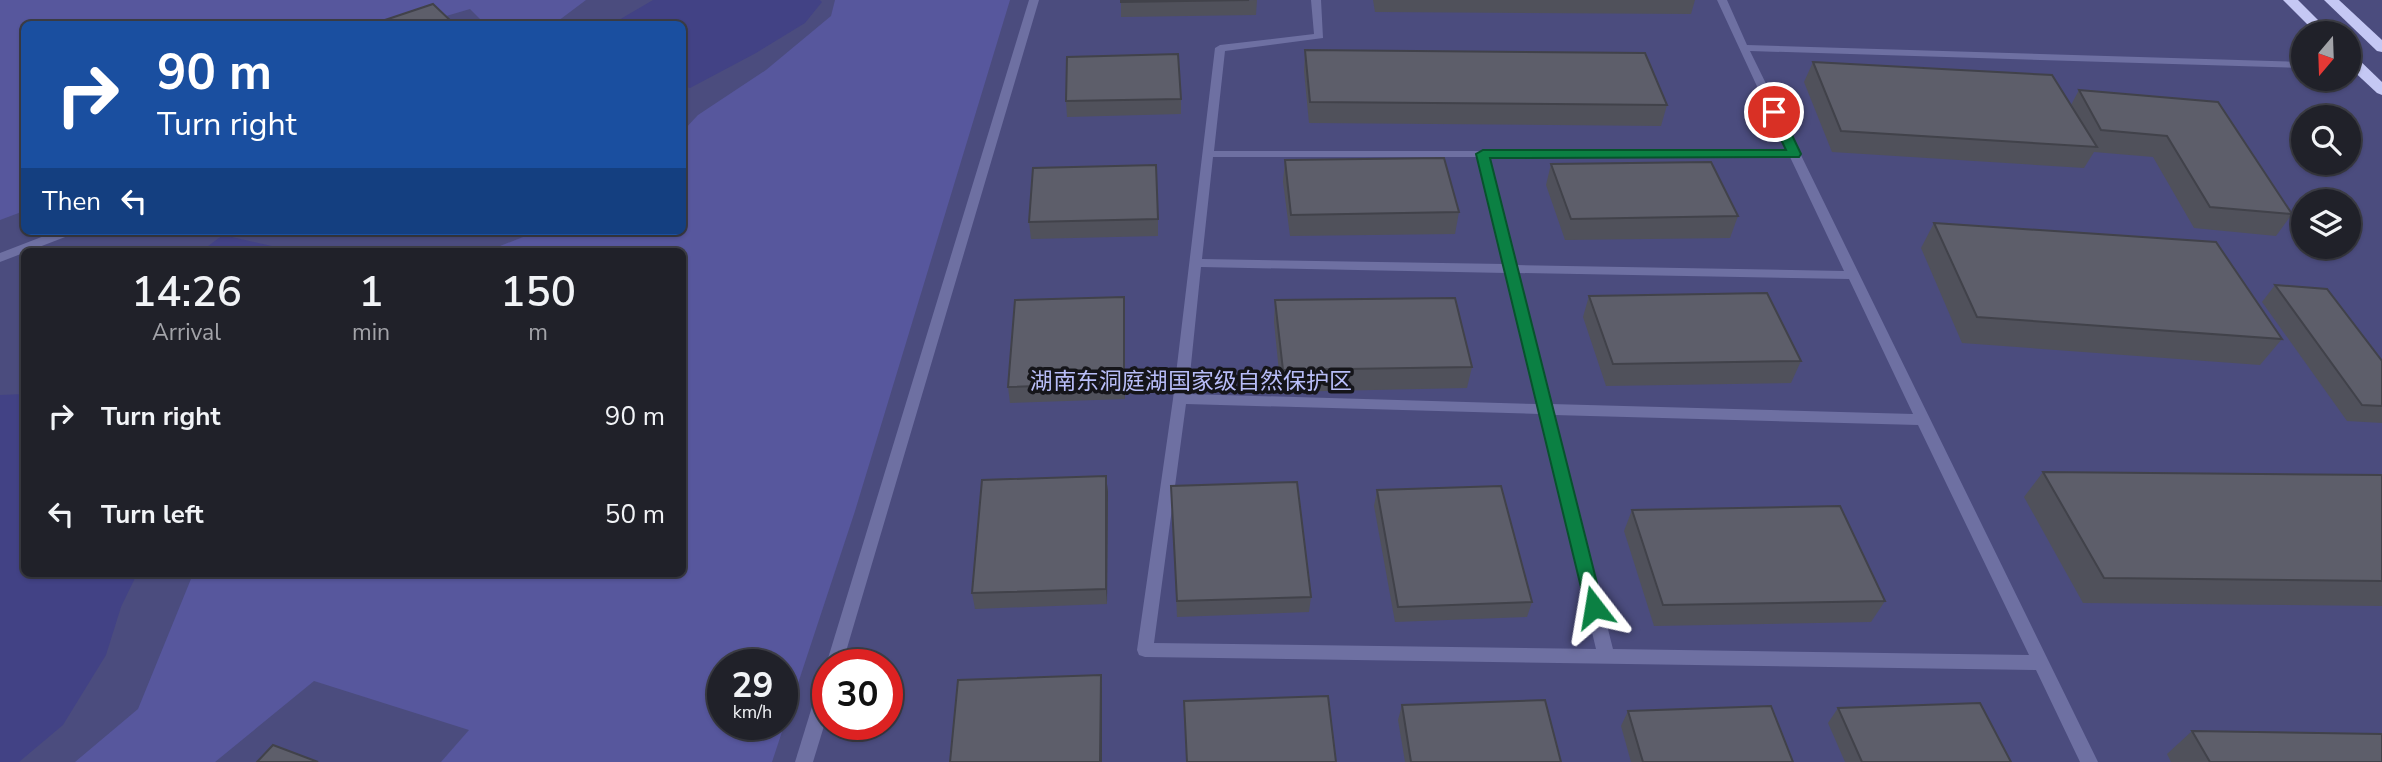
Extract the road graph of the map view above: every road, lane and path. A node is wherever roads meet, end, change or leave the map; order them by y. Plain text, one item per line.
1 (1034, 0) edge
2 (1317, 0) edge
3 (1722, 0) edge
4 (2290, 0) edge
5 (2331, 0) edge
6 (2312, 21) edge
7 (1743, 48) junction
8 (2382, 48) edge
9 (2291, 65) edge
10 (2361, 72) edge
11 (2382, 90) edge
12 (1208, 154) junction
13 (1483, 154) junction
14 (1795, 154) junction
15 (59, 235) edge
16 (26, 248) edge
17 (21, 250) edge
18 (0, 258) edge
19 (1196, 263) junction
20 (1510, 269) junction
21 (1853, 275) junction
22 (1180, 399) junction
23 (1544, 409) junction
24 (1923, 420) junction
25 (839, 649) edge
26 (1606, 656) junction
27 (2041, 663) junction
28 (812, 736) edge
29 (804, 762) edge
30 (2089, 762) edge

1 - 25 street
2 - 12 street
3 - 7 street
4 - 6 highway
5 - 8 highway
7 - 9 street
7 - 14 street
10 - 11 highway
12 - 13 street
12 - 19 street
13 - 14 street
13 - 20 street
14 - 21 street
15 - 16 street
17 - 18 street
19 - 20 street
19 - 22 street
20 - 21 street
20 - 23 street
21 - 24 street
22 - 23 street
22 - 26 street
23 - 24 street
23 - 26 street
24 - 27 street
26 - 27 street
27 - 30 street
28 - 29 street

